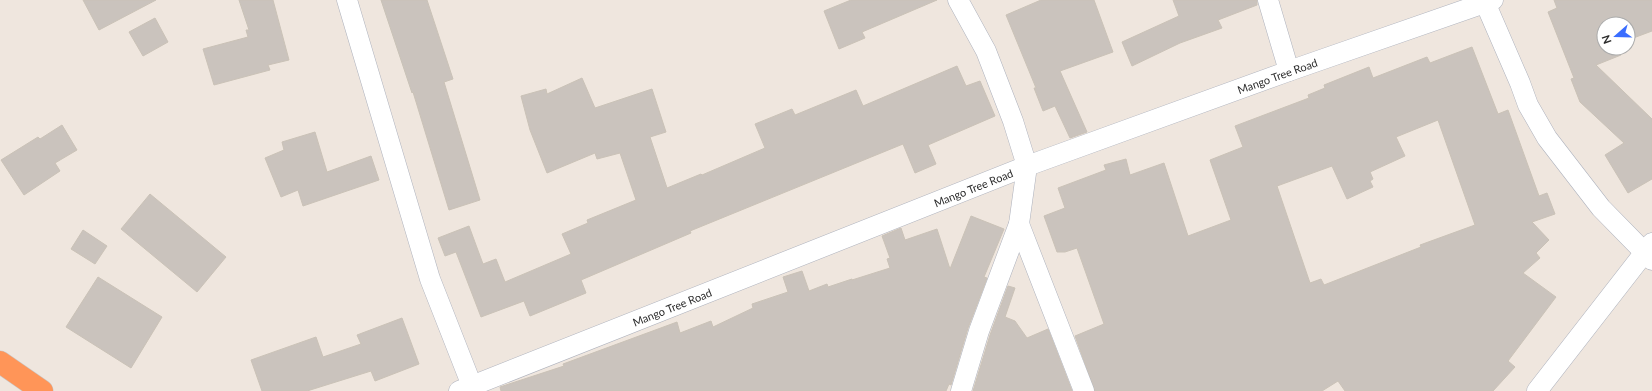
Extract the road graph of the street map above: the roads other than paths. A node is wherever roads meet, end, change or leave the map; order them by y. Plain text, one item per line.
1 (347, 0) edge
2 (958, 0) edge
3 (1268, 0) edge
4 (1487, 1) edge
5 (1290, 71) junction
6 (1027, 166) junction
7 (1019, 224) junction
8 (1650, 252) edge
9 (0, 362) edge
10 (467, 389) edge
11 (42, 391) edge
12 (961, 391) edge
13 (1084, 391) edge
14 (1537, 391) edge

1 - 10 street
2 - 6 street
3 - 5 street
4 - 5 street, Mango Tree Road
4 - 8 street
5 - 6 street, Mango Tree Road
6 - 7 street
6 - 10 street, Mango Tree Road
7 - 12 street
7 - 13 street
8 - 14 street
9 - 11 highway

